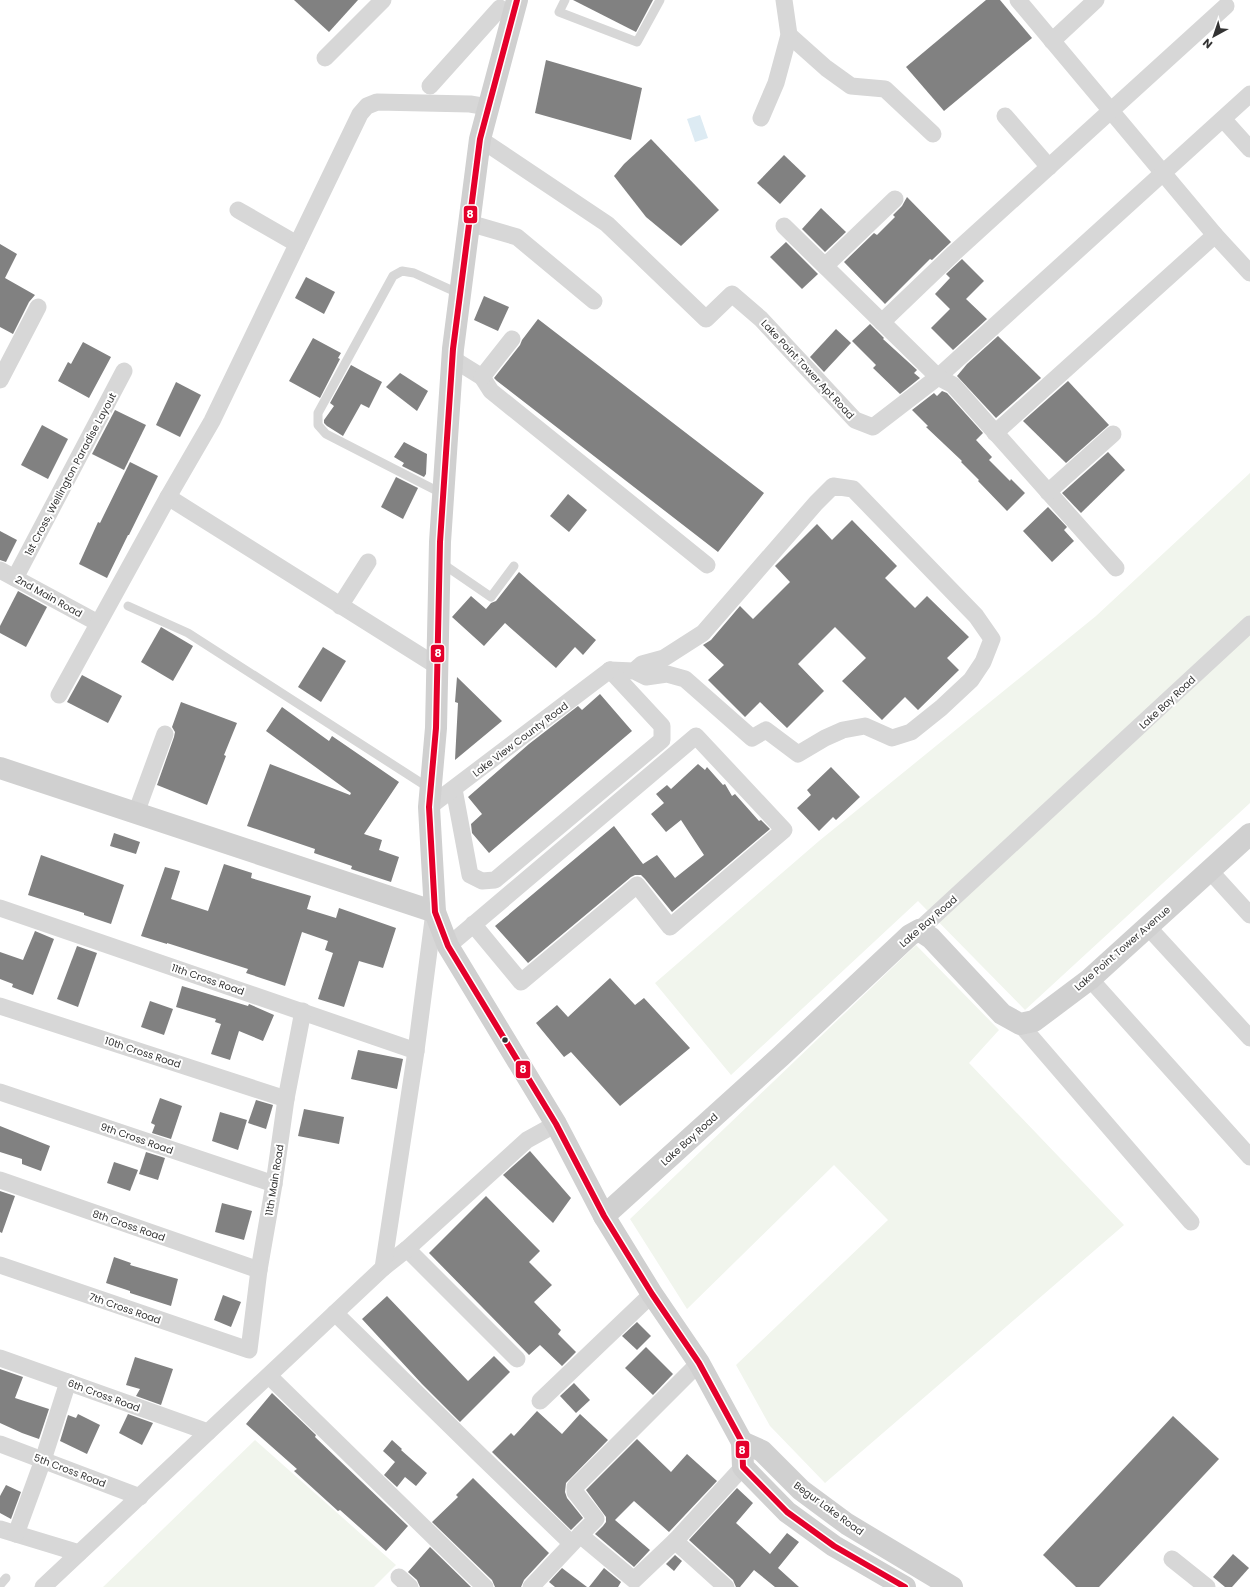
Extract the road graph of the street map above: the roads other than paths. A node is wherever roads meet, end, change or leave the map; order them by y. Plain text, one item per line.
1 (383, 0) edge
2 (565, 0) edge
3 (660, 0) edge
4 (784, 0) edge
5 (1018, 0) edge
6 (1096, 0) edge
7 (1226, 6) dead end
8 (505, 7) edge
9 (788, 36) junction
10 (1052, 41) junction
11 (325, 58) dead end
12 (430, 86) dead end
13 (1250, 94) edge
14 (488, 107) junction
15 (1111, 111) junction
16 (1005, 116) dead end
17 (761, 118) dead end
18 (1223, 119) junction
19 (933, 134) dead end
20 (480, 139) junction
21 (1250, 149) edge
22 (1049, 167) junction
23 (1163, 173) junction
24 (895, 199) dead end
25 (238, 210) dead end
26 (470, 223) junction
27 (784, 226) dead end
28 (1214, 235) junction
29 (297, 244) junction
30 (825, 266) junction
31 (1250, 273) edge
32 (461, 294) junction
33 (594, 301) dead end
34 (38, 307) dead end
35 (882, 322) junction
36 (512, 339) dead end
37 (452, 365) junction
38 (124, 371) dead end
39 (938, 377) junction
40 (0, 380) edge
41 (487, 384) junction
42 (995, 433) junction
43 (1113, 434) dead end
44 (1048, 492) junction
45 (443, 494) junction
46 (168, 497) junction
47 (439, 561) junction
48 (368, 562) dead end
49 (707, 565) dead end
50 (514, 566) dead end
51 (1116, 568) dead end
52 (0, 570) edge
53 (15, 578) junction
54 (128, 606) dead end
55 (340, 606) junction
56 (98, 623) junction
57 (1250, 624) edge
58 (437, 666) junction
59 (665, 666) junction
60 (610, 670) junction
61 (59, 695) dead end
62 (165, 734) dead end
63 (0, 768) edge
64 (454, 789) junction
65 (430, 798) junction
66 (136, 813) junction
67 (1250, 834) edge
68 (1210, 871) junction
69 (0, 908) edge
70 (434, 912) junction
71 (1250, 915) edge
72 (473, 924) junction
73 (1148, 927) junction
74 (919, 930) junction
75 (448, 946) junction
76 (1090, 979) junction
77 (0, 1006) edge
78 (303, 1011) junction
79 (1020, 1024) junction
80 (1250, 1038) edge
81 (416, 1051) junction
82 (0, 1092) edge
83 (286, 1099) junction
84 (556, 1124) junction
85 (1250, 1157) edge
86 (0, 1180) edge
87 (274, 1184) junction
88 (604, 1216) junction
89 (1191, 1222) dead end
90 (407, 1249) junction
91 (0, 1265) edge
92 (383, 1268) junction
93 (258, 1270) junction
94 (652, 1294) junction
95 (335, 1313) junction
96 (249, 1350) joint
97 (0, 1358) edge
98 (517, 1359) dead end
99 (699, 1363) junction
100 (269, 1376) junction
101 (68, 1382) junction
102 (540, 1401) dead end
103 (208, 1432) junction
104 (742, 1442) junction
105 (0, 1444) edge
106 (43, 1460) junction
107 (743, 1467) junction
108 (140, 1497) junction
109 (0, 1529) edge
110 (16, 1534) junction
111 (576, 1539) junction
112 (675, 1541) junction
113 (79, 1553) junction
114 (1172, 1559) dead end
115 (541, 1584) edge
116 (638, 1584) edge
117 (43, 1587) edge
118 (485, 1587) edge
119 (726, 1587) edge
120 (905, 1587) edge
121 (952, 1587) edge
122 (1207, 1587) edge

1 - 11 street
2 - 3 lane
4 - 9 street
5 - 10 street
6 - 10 street
7 - 15 street
8 - 12 street
8 - 14 main road
9 - 17 street
9 - 19 street
10 - 15 street
13 - 18 street
14 - 20 main road
14 - 29 street
15 - 22 street
15 - 23 street
16 - 22 street
18 - 21 street
18 - 23 street
20 - 26 main road
20 - 39 street, Lake Point Tower Apt Road
22 - 35 street
23 - 28 street
23 - 39 street
24 - 30 street
25 - 29 street
26 - 32 main road
26 - 33 street
27 - 30 street
28 - 31 street
28 - 42 street
29 - 46 street
30 - 35 street
32 - 37 main road
32 - 45 lane
34 - 40 street
35 - 39 street
36 - 41 street
37 - 41 street
37 - 45 main road
38 - 53 street, 1st Cross, Wellington Paradise Layout
39 - 42 street
41 - 49 street
42 - 44 street
43 - 44 street
44 - 51 street
45 - 47 main road
46 - 55 street
46 - 56 street
47 - 50 lane
47 - 58 main road
48 - 55 street
52 - 53 street, 2nd Main Road
53 - 56 street, 2nd Main Road
54 - 65 lane
55 - 58 street
56 - 61 street
57 - 74 street, Lake Bay Road
58 - 65 main road
59 - 59 street
59 - 60 street
60 - 64 street, Lake View County Road
60 - 64 street
62 - 66 street
63 - 66 main road
64 - 65 street, Lake View County Road
65 - 70 main road
66 - 70 main road
67 - 68 main road, Lake Point Tower Avenue
68 - 71 street
68 - 73 main road, Lake Point Tower Avenue
69 - 78 street, 11th Cross Road
70 - 75 main road
70 - 81 street
72 - 72 street
72 - 75 street
73 - 76 main road, Lake Point Tower Avenue
73 - 80 street
74 - 79 main road
74 - 88 main road, Lake Bay Road
75 - 84 main road
76 - 79 main road, Lake Point Tower Avenue
76 - 85 street
77 - 83 street, 10th Cross Road
78 - 81 street, 11th Cross Road
78 - 83 street, 11th Main Road
79 - 89 street
81 - 92 street
82 - 87 street, 9th Cross Road
83 - 87 street, 11th Main Road
84 - 88 main road
84 - 90 street
86 - 93 street, 8th Cross Road
87 - 93 street, 11th Main Road
88 - 94 main road
90 - 92 street
90 - 98 street
91 - 96 street, 7th Cross Road
92 - 95 street
93 - 96 street, 11th Main Road
94 - 99 main road
94 - 102 street
95 - 100 street
95 - 111 street
97 - 101 street, 6th Cross Road
99 - 104 main road
99 - 111 street
100 - 103 street
100 - 118 street
101 - 103 street, 6th Cross Road
101 - 106 street
103 - 108 street
104 - 107 main road
104 - 121 main road, Begur Lake Road
105 - 106 street, 5th Cross Road
106 - 108 street, 5th Cross Road
106 - 110 street
107 - 112 street
107 - 120 main road
108 - 113 street
109 - 110 street
110 - 113 street
111 - 115 street
111 - 116 street
112 - 116 street
112 - 119 street
113 - 117 street
114 - 122 street

